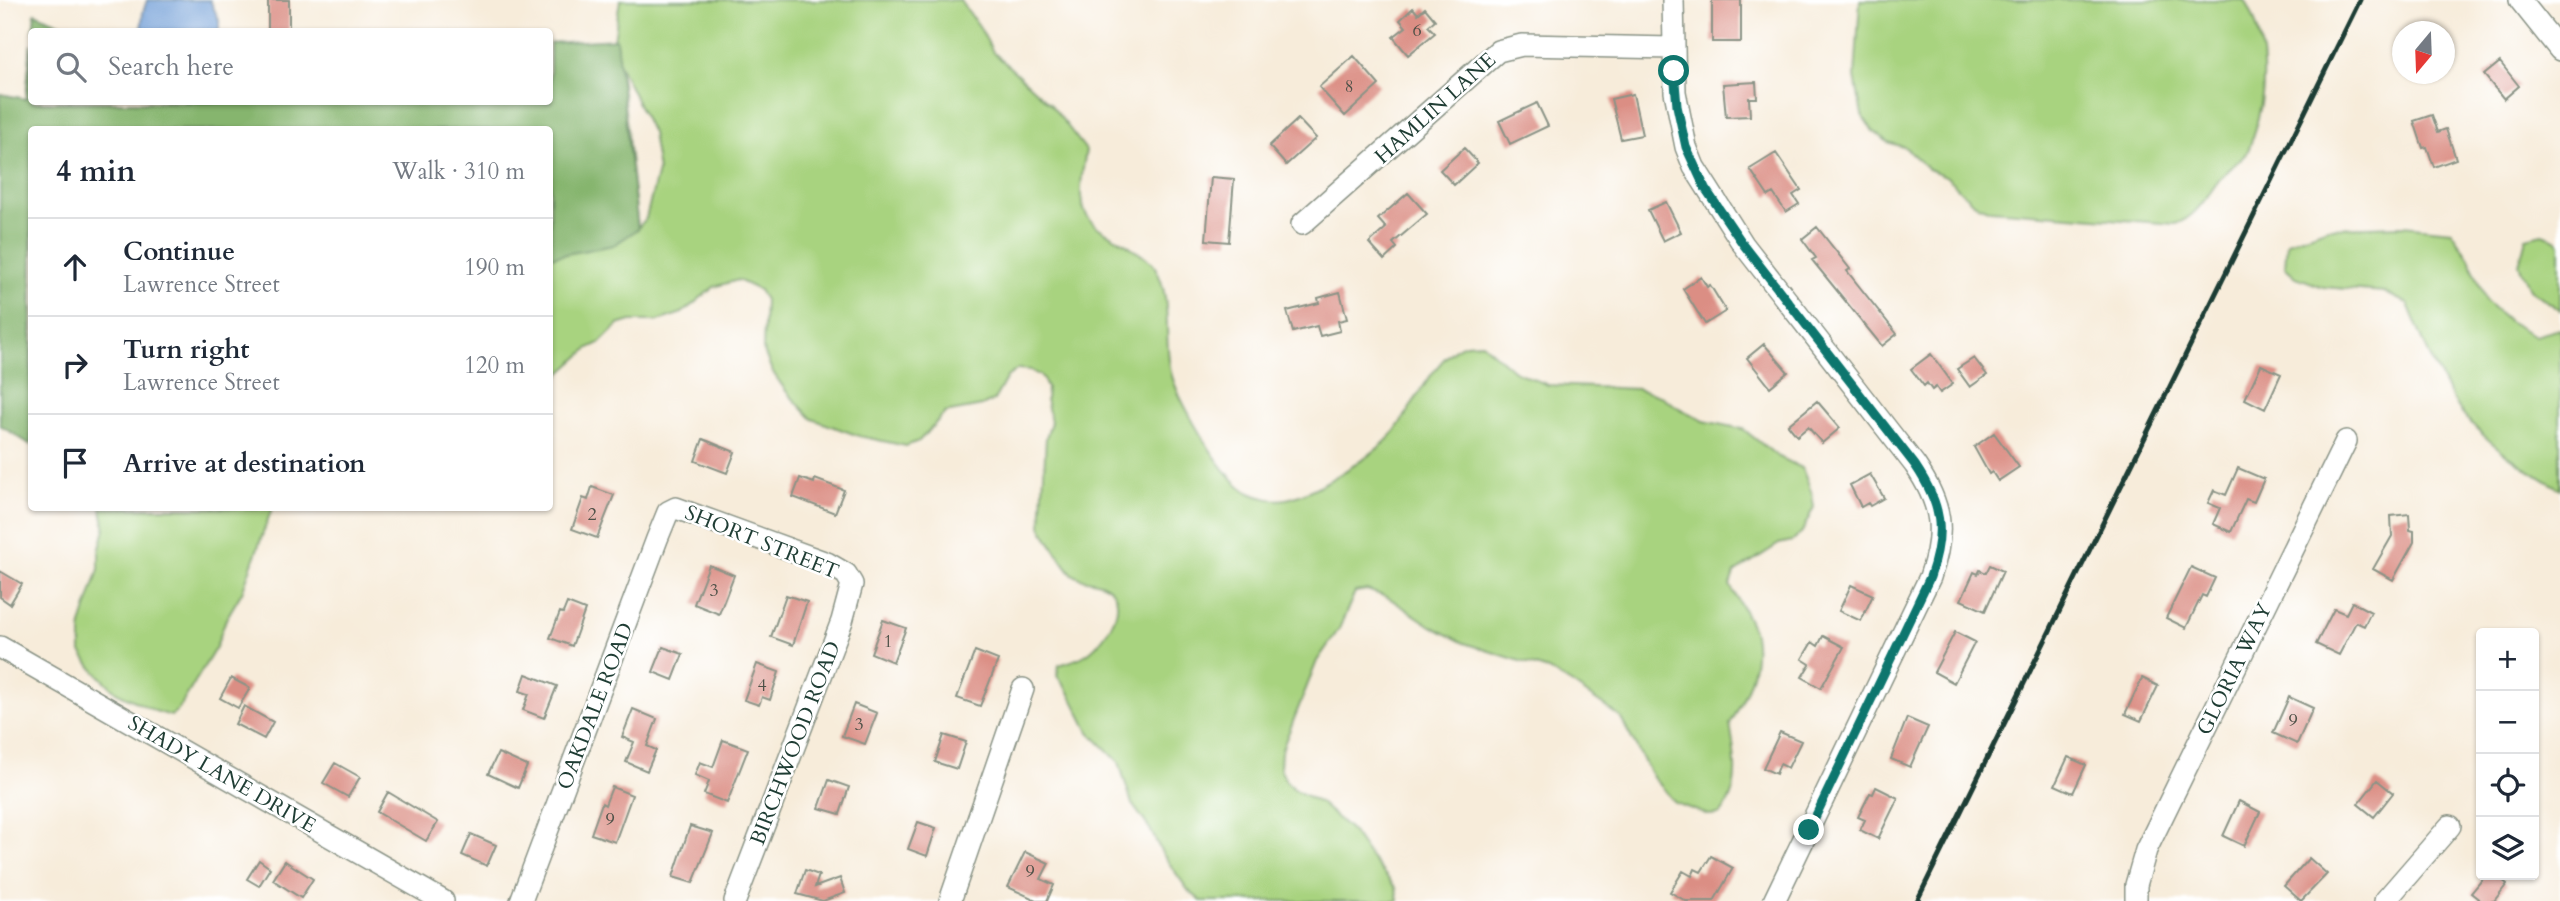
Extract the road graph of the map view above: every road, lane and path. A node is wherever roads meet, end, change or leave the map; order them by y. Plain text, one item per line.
1 (1673, 0) edge
2 (2520, 0) edge
3 (1673, 48) junction
4 (2560, 50) edge
5 (1302, 224) dead end
6 (2346, 441) dead end
7 (668, 512) joint
8 (852, 584) joint
9 (0, 647) edge
10 (1023, 689) dead end
11 (2450, 826) dead end
12 (443, 901) edge
13 (521, 901) edge
14 (736, 901) edge
15 (950, 901) edge
16 (1774, 901) edge
17 (2136, 901) edge
18 (2385, 901) edge

1 - 3 street
2 - 4 street
3 - 5 street, HAMLIN LANE
3 - 16 street
6 - 17 street, GLORIA WAY
7 - 8 street, SHORT STREET
7 - 13 street, OAKDALE ROAD
8 - 14 street, BIRCHWOOD ROAD
9 - 12 street, SHADY LANE DRIVE
10 - 15 street
11 - 18 street

